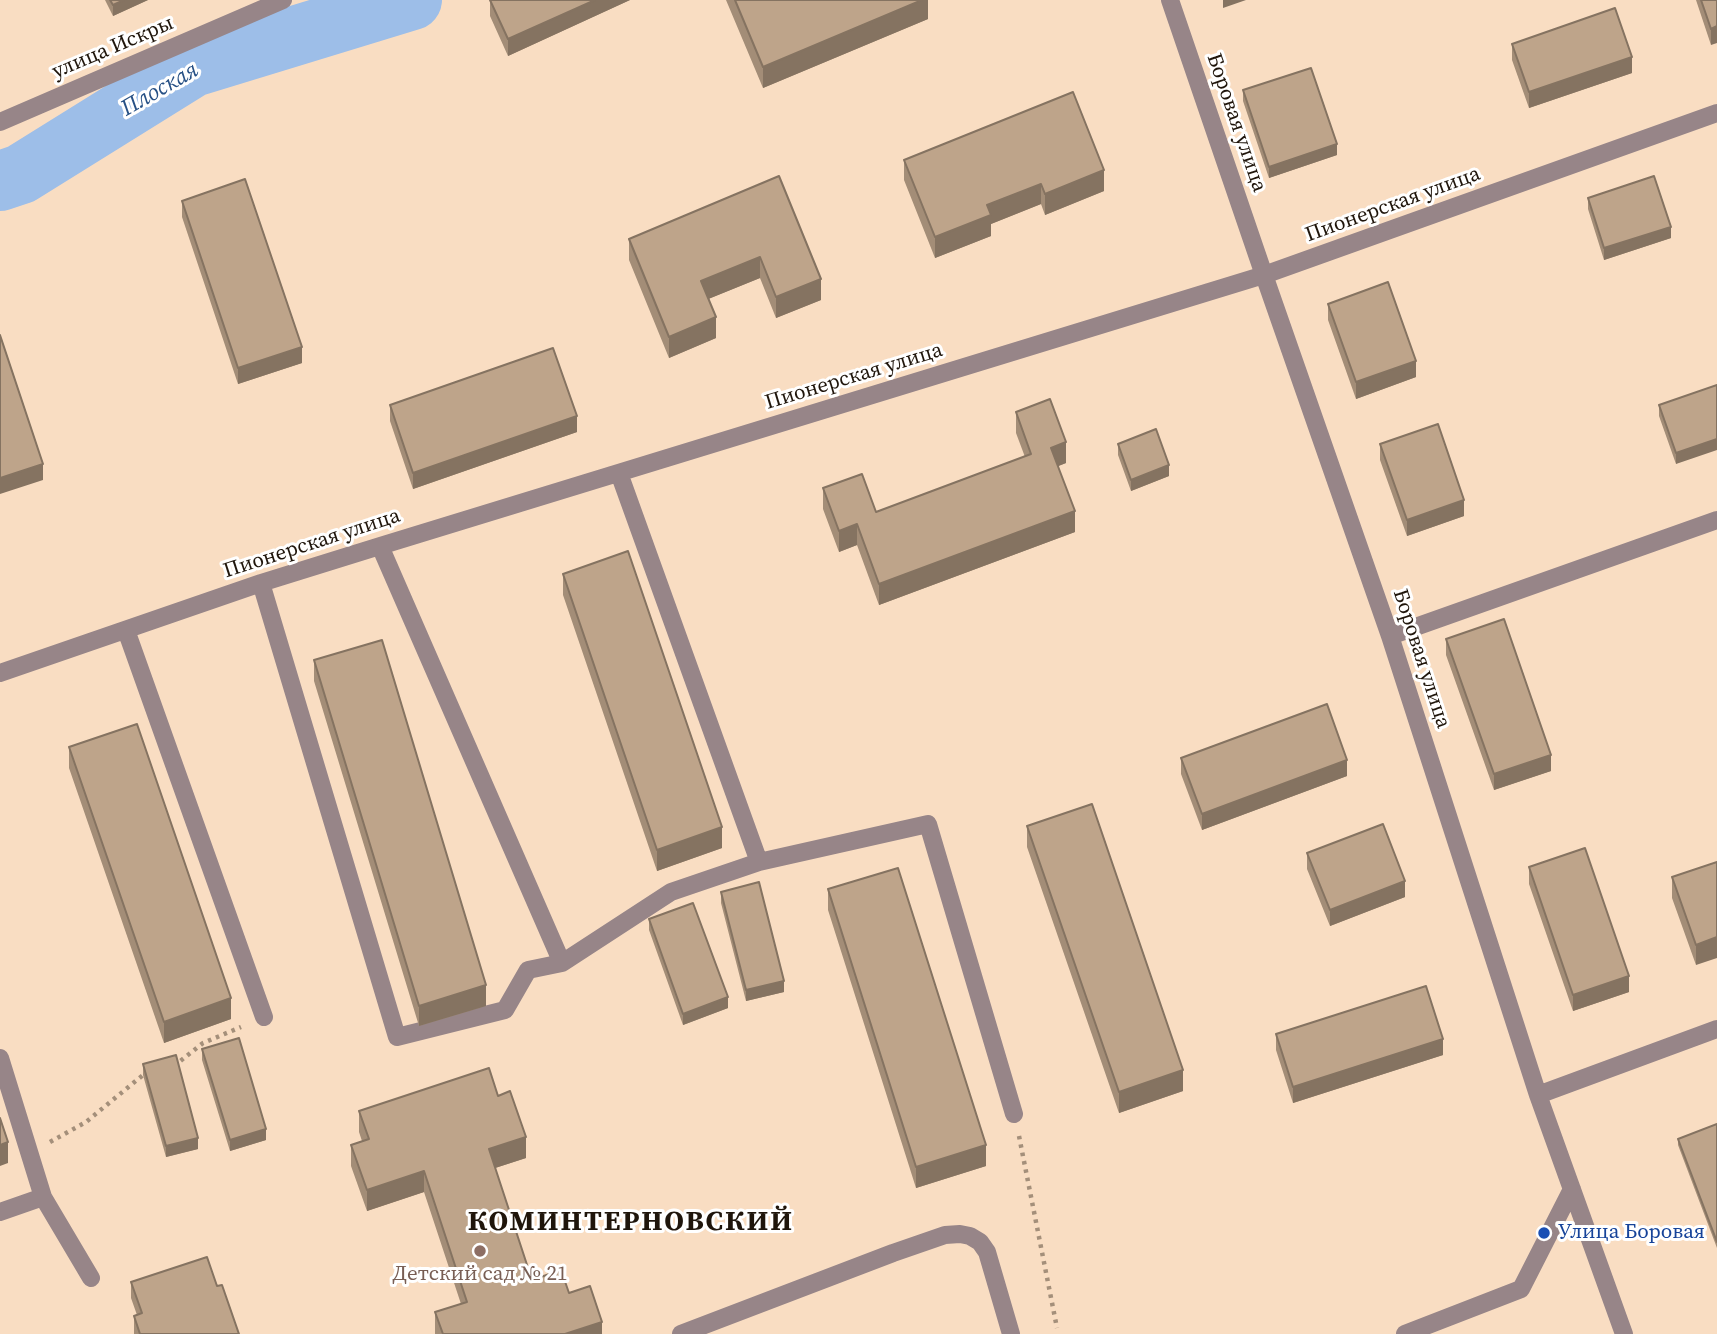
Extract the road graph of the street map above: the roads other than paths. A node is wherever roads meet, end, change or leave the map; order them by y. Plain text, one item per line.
1 (283, 0) edge
2 (1170, 0) edge
3 (1717, 113) edge
4 (0, 122) edge
5 (1264, 275) junction
6 (619, 473) junction
7 (1717, 520) edge
8 (380, 546) junction
9 (261, 583) junction
10 (126, 630) junction
11 (1390, 636) junction
12 (0, 673) edge
13 (759, 862) junction
14 (562, 963) junction
15 (264, 1017) road end
16 (1717, 1029) edge
17 (0, 1058) edge
18 (1538, 1095) junction
19 (1014, 1114) road end
20 (1572, 1189) junction
21 (43, 1197) junction
22 (0, 1212) edge
23 (91, 1278) dead end
24 (681, 1334) edge
25 (1011, 1334) edge
26 (1405, 1334) edge
27 (1624, 1334) edge

1 - 4 street, улица Искры
2 - 5 street, Боровая улица
3 - 5 street, Пионерская улица
5 - 6 street, Пионерская улица
5 - 11 street, Боровая улица
6 - 8 street, Пионерская улица
6 - 13 street
7 - 11 street
8 - 9 street, Пионерская улица
8 - 14 street
9 - 10 street, Пионерская улица
9 - 14 street
10 - 12 street, Пионерская улица
10 - 15 street
11 - 18 street, Боровая улица
13 - 14 street
13 - 19 street
16 - 18 street
17 - 21 street
18 - 20 street, Боровая улица
20 - 26 street
20 - 27 street, Боровая улица
21 - 22 street
21 - 23 street
24 - 25 street

